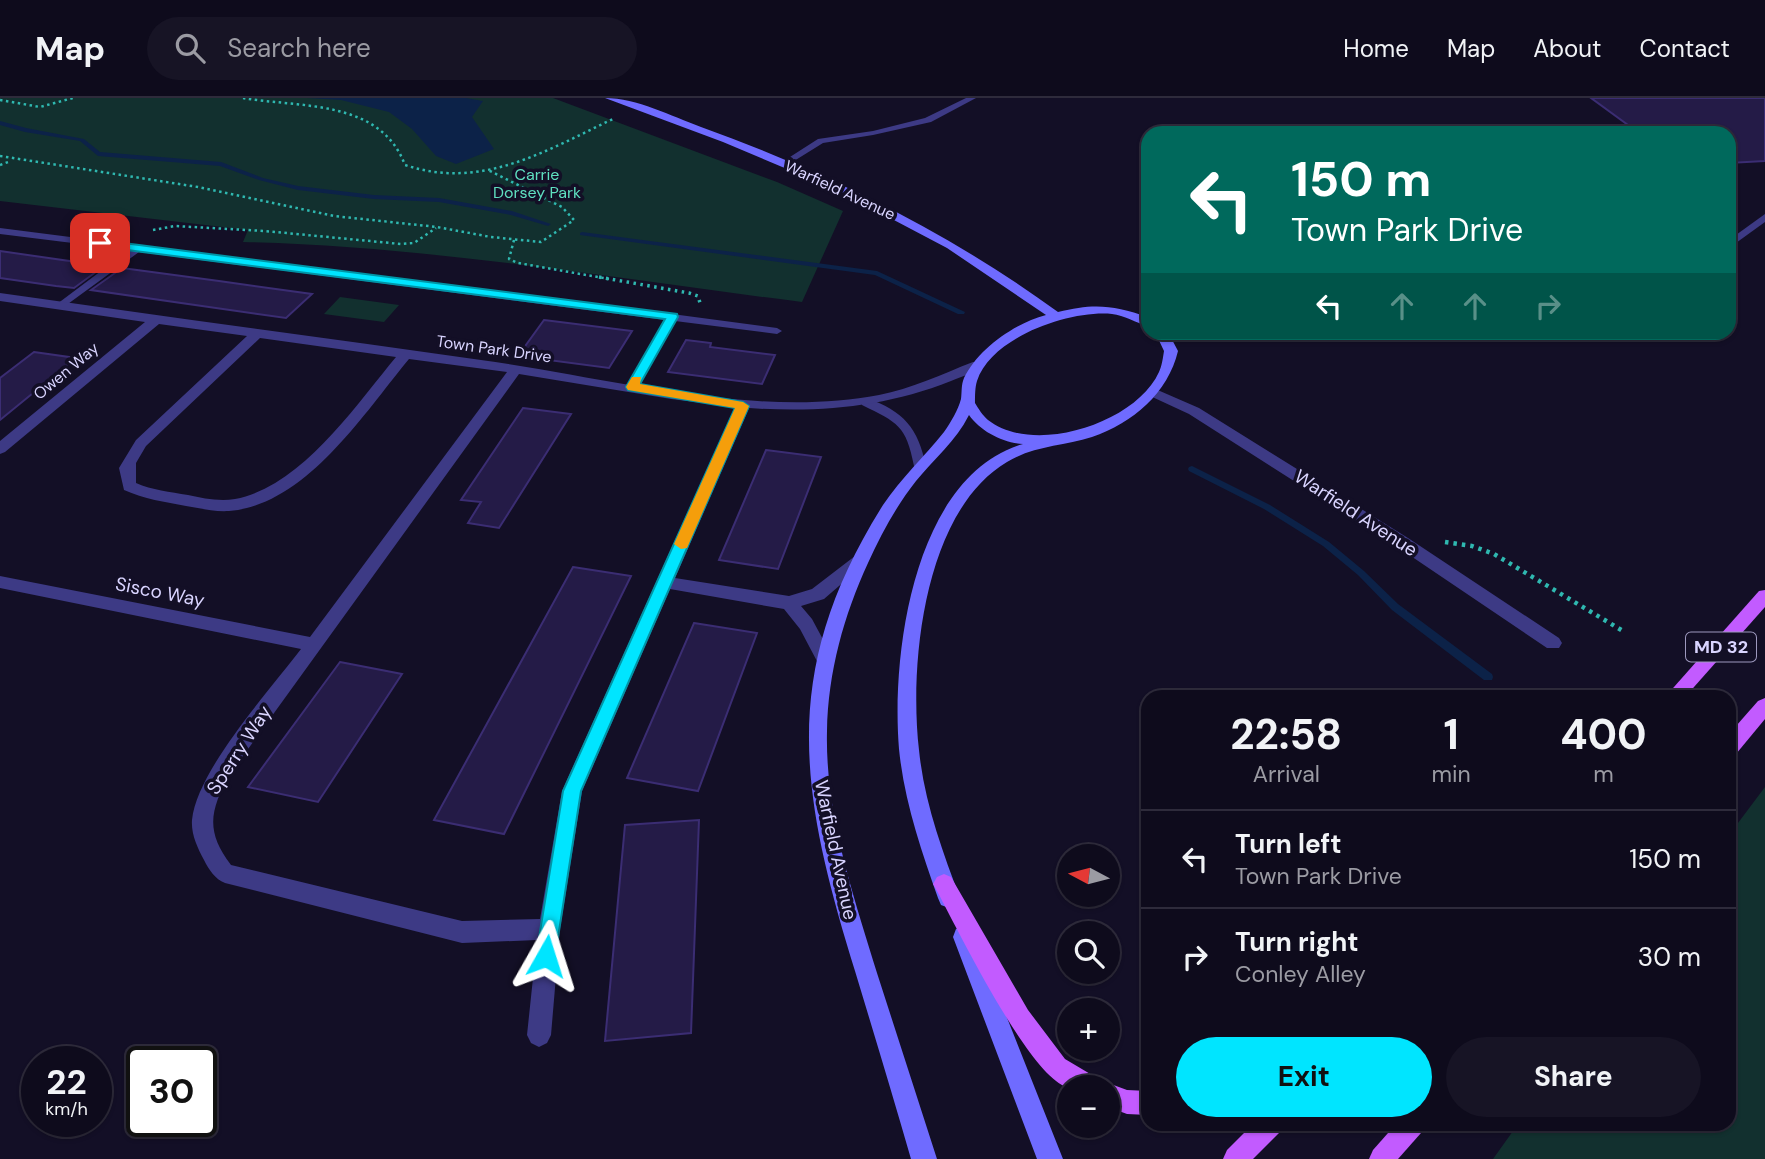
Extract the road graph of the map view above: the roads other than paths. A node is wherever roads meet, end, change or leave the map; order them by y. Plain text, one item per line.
1 (610, 98) edge
2 (972, 98) edge
3 (783, 164) junction
4 (1765, 217) edge
5 (0, 231) edge
6 (1736, 240) edge
7 (138, 248) junction
8 (0, 298) edge
9 (61, 306) junction
10 (1054, 315) junction
11 (672, 317) junction
12 (1141, 318) edge
13 (155, 320) junction
14 (776, 331) dead end
15 (258, 334) junction
16 (1166, 340) edge
17 (406, 354) junction
18 (978, 365) junction
19 (516, 369) junction
20 (632, 387) junction
21 (1153, 392) junction
22 (866, 402) junction
23 (966, 403) junction
24 (743, 406) junction
25 (1041, 443) junction
26 (0, 449) edge
27 (920, 466) junction
28 (860, 560) junction
29 (0, 582) edge
30 (664, 582) junction
31 (1765, 596) edge
32 (789, 603) junction
33 (1553, 643) dead end
34 (312, 644) junction
35 (825, 660) junction
36 (1680, 690) edge
37 (1765, 706) edge
38 (1736, 740) edge
39 (944, 884) junction
40 (549, 929) junction
41 (539, 1035) dead end
42 (1069, 1075) edge
43 (1120, 1099) edge
44 (1141, 1102) edge
45 (1263, 1131) edge
46 (1406, 1131) edge
47 (925, 1159) edge
48 (1050, 1159) edge
49 (1236, 1159) edge
50 (1382, 1159) edge

1 - 3 street, Warfield Avenue
2 - 3 lane
3 - 10 street, Warfield Avenue
4 - 6 lane
5 - 7 lane
7 - 9 lane
7 - 11 lane
8 - 9 street, Town Park Drive
9 - 13 street, Town Park Drive
10 - 12 street
10 - 18 street
11 - 14 lane
11 - 20 lane
13 - 15 street, Town Park Drive
13 - 26 street, Owen Way
15 - 17 street, Town Park Drive
15 - 17 street
16 - 21 street
17 - 19 street, Town Park Drive
18 - 22 street, Town Park Drive
18 - 23 street, Warfield Avenue
19 - 20 street, Town Park Drive
19 - 34 street, Sperry Way
20 - 24 street, Town Park Drive
21 - 25 street
21 - 33 street, Warfield Avenue
22 - 24 street, Town Park Drive
22 - 27 lane
23 - 25 street
23 - 27 street, Warfield Avenue
24 - 30 street
25 - 39 street
27 - 28 street, Warfield Avenue
28 - 32 street
28 - 35 street, Warfield Avenue
29 - 34 street, Sisco Way
30 - 32 street
30 - 40 street
31 - 36 main road, MD 32
32 - 35 street
34 - 40 street, Sperry Way
35 - 47 street, Warfield Avenue
37 - 38 main road
39 - 42 main road
39 - 48 street
40 - 41 street
43 - 44 main road
45 - 49 main road
46 - 50 main road

